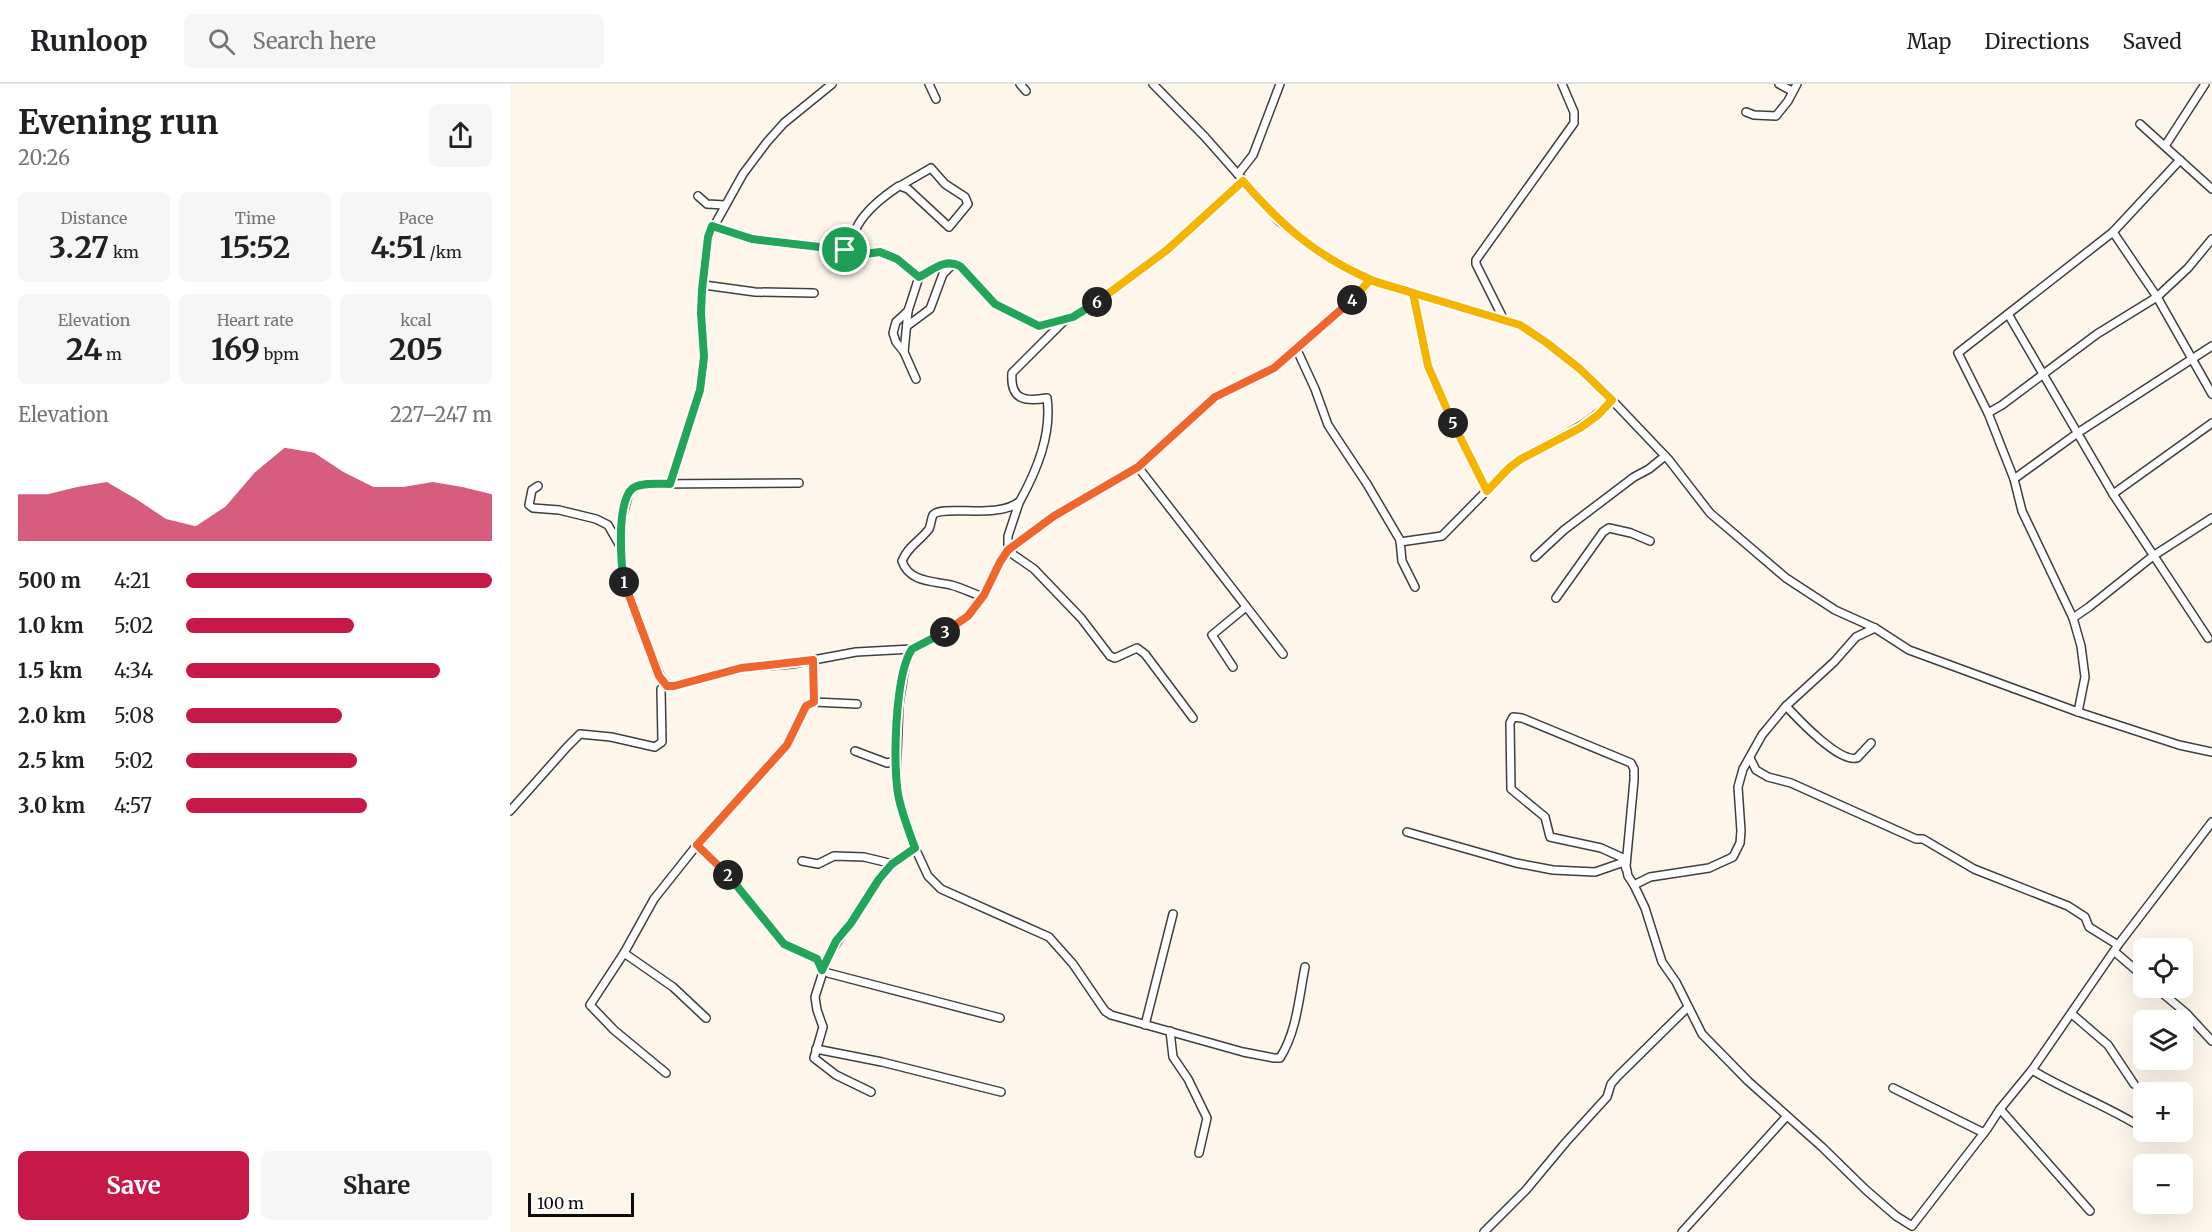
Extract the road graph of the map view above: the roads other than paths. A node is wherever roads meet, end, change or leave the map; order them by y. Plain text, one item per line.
1 (832, 84) edge
2 (929, 84) edge
3 (1020, 84) edge
4 (1153, 84) edge
5 (1280, 84) edge
6 (1562, 84) edge
7 (1779, 84) edge
8 (1797, 84) edge
9 (2205, 84) edge
10 (1026, 91) dead end
11 (1792, 91) junction
12 (936, 99) dead end
13 (1746, 112) dead end
14 (2140, 124) dead end
15 (2165, 146) junction
16 (2180, 160) junction
17 (1238, 174) junction
18 (1243, 181) junction
19 (900, 186) junction
20 (2212, 189) edge
21 (698, 196) dead end
22 (725, 205) junction
23 (712, 226) junction
24 (2113, 232) junction
25 (2212, 239) edge
26 (845, 250) junction
27 (954, 263) junction
28 (919, 277) junction
29 (1370, 280) junction
30 (704, 285) junction
31 (1413, 293) junction
32 (814, 294) dead end
33 (2157, 297) junction
34 (908, 311) junction
35 (2008, 314) junction
36 (1067, 318) junction
37 (1504, 320) junction
38 (907, 326) junction
39 (1039, 326) junction
40 (1049, 337) junction
41 (2212, 346) edge
42 (1297, 350) junction
43 (904, 352) junction
44 (2193, 360) junction
45 (2043, 374) junction
46 (916, 379) dead end
47 (2212, 394) edge
48 (1612, 400) junction
49 (1988, 413) junction
50 (2212, 423) edge
51 (2079, 432) junction
52 (1665, 456) junction
53 (1138, 467) junction
54 (2014, 479) junction
55 (799, 483) dead end
56 (670, 484) junction
57 (538, 486) dead end
58 (1487, 491) junction
59 (2113, 494) junction
60 (1020, 501) junction
61 (2212, 518) edge
62 (1650, 541) dead end
63 (1400, 542) junction
64 (620, 547) junction
65 (1008, 550) junction
66 (2153, 556) junction
67 (1535, 557) dead end
68 (1415, 587) dead end
69 (983, 597) junction
70 (1556, 598) dead end
71 (1246, 607) junction
72 (2073, 618) junction
73 (1875, 628) junction
74 (2208, 638) dead end
75 (912, 649) junction
76 (898, 651) junction
77 (1283, 654) dead end
78 (813, 660) junction
79 (906, 660) junction
80 (1233, 668) dead end
81 (667, 686) junction
82 (814, 702) junction
83 (857, 704) dead end
84 (1786, 706) junction
85 (2078, 712) junction
86 (1193, 718) dead end
87 (1871, 743) dead end
88 (855, 751) dead end
89 (2212, 752) edge
90 (1750, 758) junction
91 (896, 762) junction
92 (510, 811) edge
93 (2212, 822) edge
94 (1407, 832) dead end
95 (697, 845) junction
96 (915, 848) junction
97 (802, 861) dead end
98 (892, 864) junction
99 (1625, 865) junction
100 (1635, 885) junction
101 (1173, 914) dead end
102 (2117, 949) junction
103 (624, 953) junction
104 (2133, 966) edge
105 (1305, 967) dead end
106 (822, 970) junction
107 (2168, 998) edge
108 (1688, 1007) junction
109 (2072, 1014) junction
110 (706, 1018) dead end
111 (1000, 1018) dead end
112 (1145, 1025) junction
113 (1170, 1031) junction
114 (2212, 1041) edge
115 (816, 1049) junction
116 (2032, 1070) junction
117 (666, 1073) dead end
118 (2133, 1082) edge
119 (1893, 1088) dead end
120 (871, 1092) dead end
121 (1001, 1092) dead end
122 (2000, 1109) junction
123 (1786, 1117) junction
124 (2133, 1123) edge
125 (1984, 1133) junction
126 (1199, 1153) dead end
127 (2090, 1211) dead end
128 (1910, 1229) edge
129 (1484, 1232) edge
130 (1682, 1232) edge

1 - 22 street
2 - 12 street
3 - 10 street
4 - 17 street
5 - 17 street
6 - 37 street
7 - 11 street
8 - 11 street
9 - 15 street
11 - 13 street
14 - 15 street
15 - 16 street
16 - 20 street
16 - 24 street
17 - 18 street
18 - 29 street
18 - 36 street
19 - 19 street
19 - 26 street
21 - 22 street
22 - 23 street
23 - 26 street
23 - 30 street
24 - 33 street
24 - 35 street
25 - 33 street
26 - 28 street
27 - 28 street
27 - 38 street
27 - 39 street
28 - 34 street
29 - 31 street
29 - 42 street
30 - 32 street
30 - 56 street
31 - 37 street
31 - 58 street
33 - 44 street
33 - 45 street
34 - 38 street
34 - 43 street
35 - 45 street
35 - 49 street
36 - 39 street
36 - 40 street
37 - 48 street
38 - 43 street
39 - 40 street
40 - 60 street
41 - 44 street
42 - 53 street
42 - 63 street
43 - 46 street
44 - 47 street
44 - 51 street
45 - 49 street
45 - 51 street
48 - 52 street
48 - 58 street
49 - 54 street
50 - 59 street
51 - 54 street
51 - 59 street
52 - 67 street
52 - 73 street
53 - 65 street
53 - 71 street
54 - 72 street
55 - 56 street
56 - 64 street
57 - 64 street
58 - 63 street
59 - 66 street
60 - 65 street
60 - 69 street
61 - 66 street
62 - 70 street
63 - 68 street
64 - 81 street
65 - 69 street
65 - 86 street
66 - 72 street
66 - 74 street
69 - 75 street
71 - 77 street
71 - 80 street
72 - 85 street
73 - 84 street
73 - 85 street
75 - 76 street
75 - 79 street
76 - 78 street
76 - 79 street
78 - 81 street
78 - 82 street
79 - 91 street
81 - 92 street
82 - 83 street
82 - 95 street
84 - 87 street
84 - 90 street
85 - 89 street
88 - 91 street
90 - 100 street
90 - 102 street
91 - 96 street
93 - 102 street
94 - 99 street
95 - 103 street
95 - 106 street
96 - 98 street
96 - 112 street
97 - 98 street
98 - 106 street
99 - 99 street
99 - 100 street
100 - 108 street
101 - 112 street
102 - 104 street
102 - 109 street
103 - 110 street
103 - 117 street
105 - 113 street
106 - 111 street
106 - 115 street
107 - 114 street
108 - 123 street
108 - 129 street
109 - 116 street
109 - 118 street
112 - 113 street
113 - 126 street
115 - 120 street
115 - 121 street
116 - 122 street
116 - 124 street
119 - 125 street
122 - 125 street
122 - 127 street
123 - 128 street
123 - 130 street
125 - 128 street

